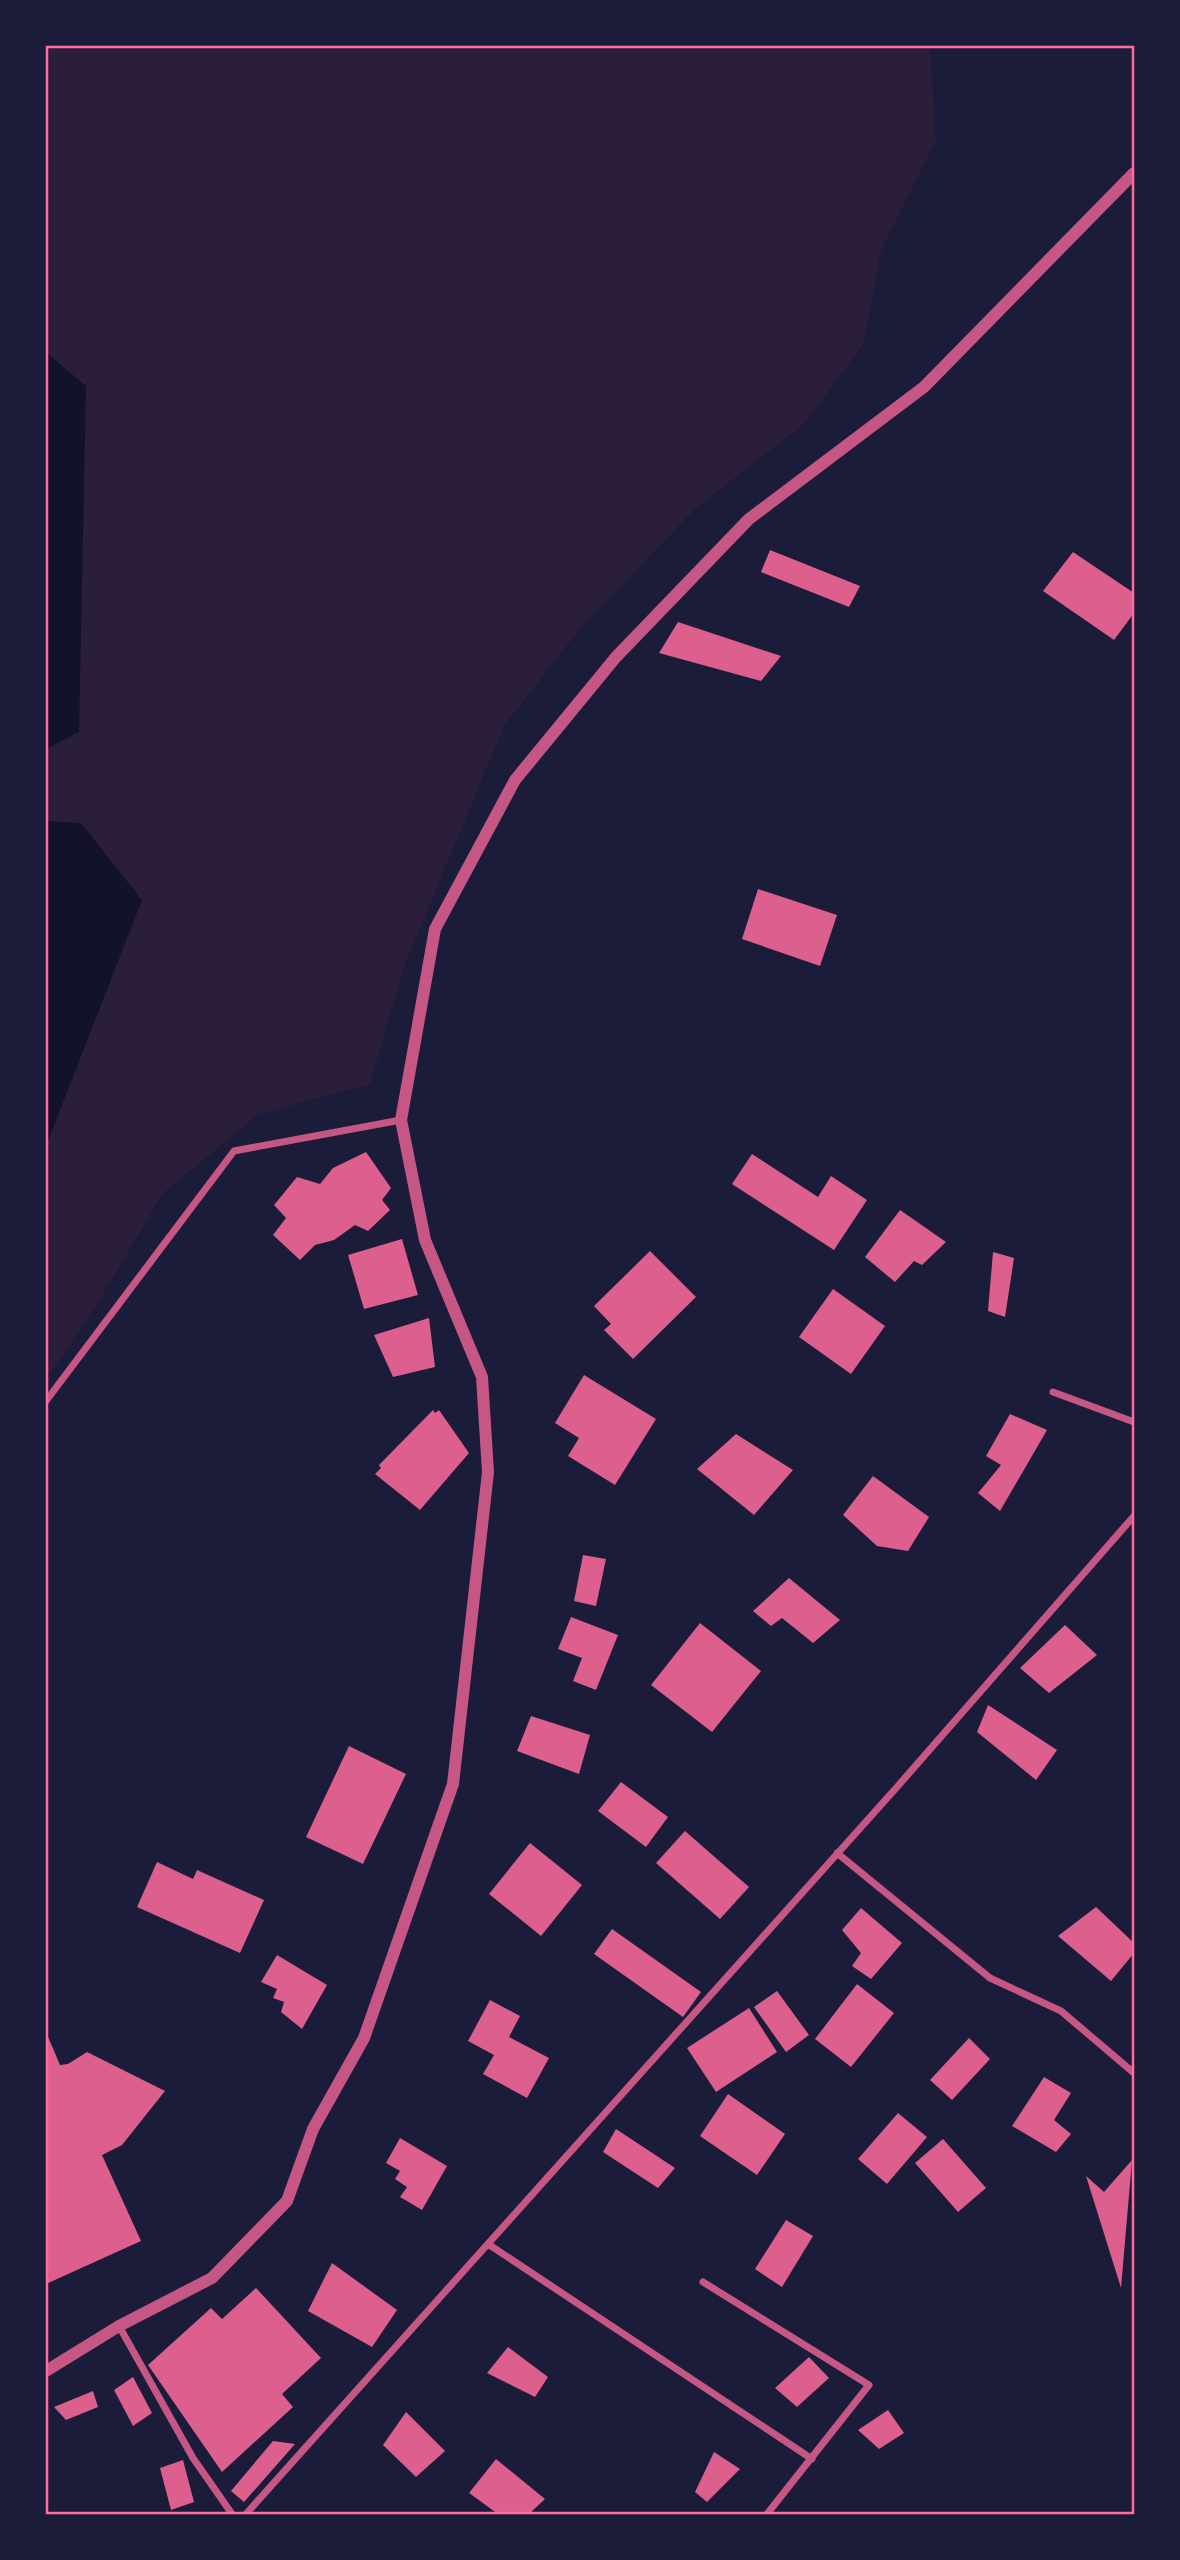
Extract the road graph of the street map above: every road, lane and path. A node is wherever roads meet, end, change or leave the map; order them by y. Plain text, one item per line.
1 (1135, 173) edge
2 (401, 1120) junction
3 (1053, 1392) dead end
4 (46, 1401) edge
5 (1135, 1422) edge
6 (1135, 1516) edge
7 (837, 1853) junction
8 (1135, 2073) edge
9 (488, 2244) junction
10 (703, 2282) dead end
11 (118, 2326) junction
12 (46, 2371) edge
13 (812, 2459) junction
14 (232, 2515) edge
15 (246, 2515) edge
16 (767, 2515) edge

1 - 2 street
2 - 4 street
2 - 11 street
3 - 5 street
6 - 7 street
7 - 8 street
7 - 9 street
9 - 13 street
9 - 15 street
10 - 13 street
11 - 12 street
11 - 14 street
13 - 16 street

